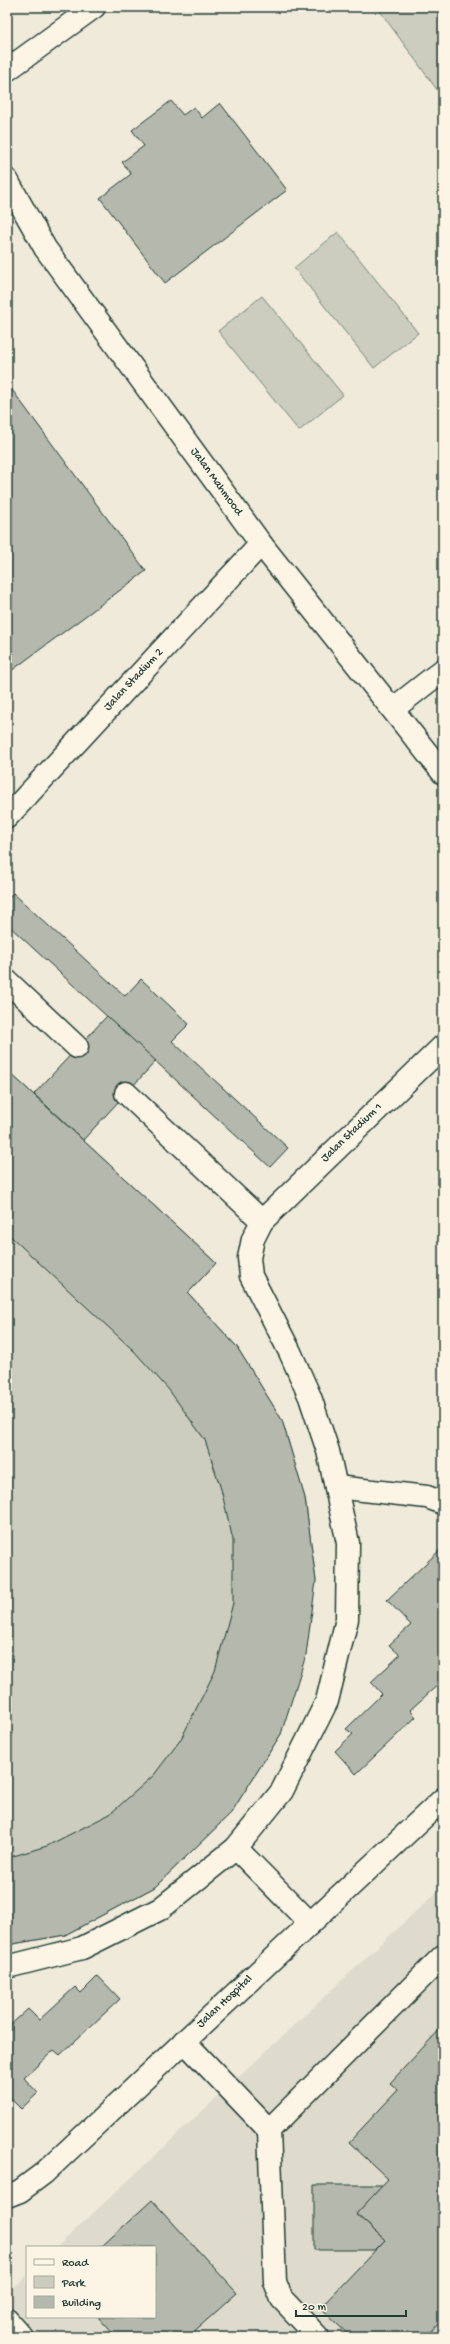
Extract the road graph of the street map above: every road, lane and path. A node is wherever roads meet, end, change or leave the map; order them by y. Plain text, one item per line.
1 (94, 7) edge
2 (7, 70) edge
3 (7, 180) edge
4 (7, 211) edge
5 (45, 248) junction
6 (261, 544) junction
7 (443, 670) edge
8 (393, 709) junction
9 (443, 773) edge
10 (7, 817) edge
11 (7, 981) edge
12 (443, 1046) edge
13 (77, 1047) dead end
14 (126, 1093) dead end
15 (262, 1221) junction
16 (336, 1487) junction
17 (443, 1503) edge
18 (443, 1799) edge
19 (236, 1848) junction
20 (310, 1923) junction
21 (443, 1956) edge
22 (7, 1967) edge
23 (184, 2042) junction
24 (269, 2130) junction
25 (11, 2197) edge
26 (7, 2320) edge
27 (22, 2337) edge
28 (318, 2337) edge

1 - 2 main road
3 - 5 main road, Jalan Mahmood
4 - 5 main road
5 - 6 main road, Jalan Mahmood
6 - 8 main road, Jalan Mahmood
6 - 10 main road, Jalan Stadium 2
7 - 8 main road
8 - 9 main road, Jalan Mahmood
11 - 13 main road
12 - 15 main road, Jalan Stadium 1
14 - 15 main road
15 - 16 main road, Jalan Stadium 1
16 - 17 main road
16 - 19 main road, Jalan Stadium 1
18 - 20 main road, Jalan Hospital
19 - 20 main road
19 - 22 main road, Jalan Stadium 1
20 - 23 main road, Jalan Hospital
21 - 24 main road
23 - 24 main road
23 - 25 main road, Jalan Hospital
24 - 28 main road
26 - 27 main road

